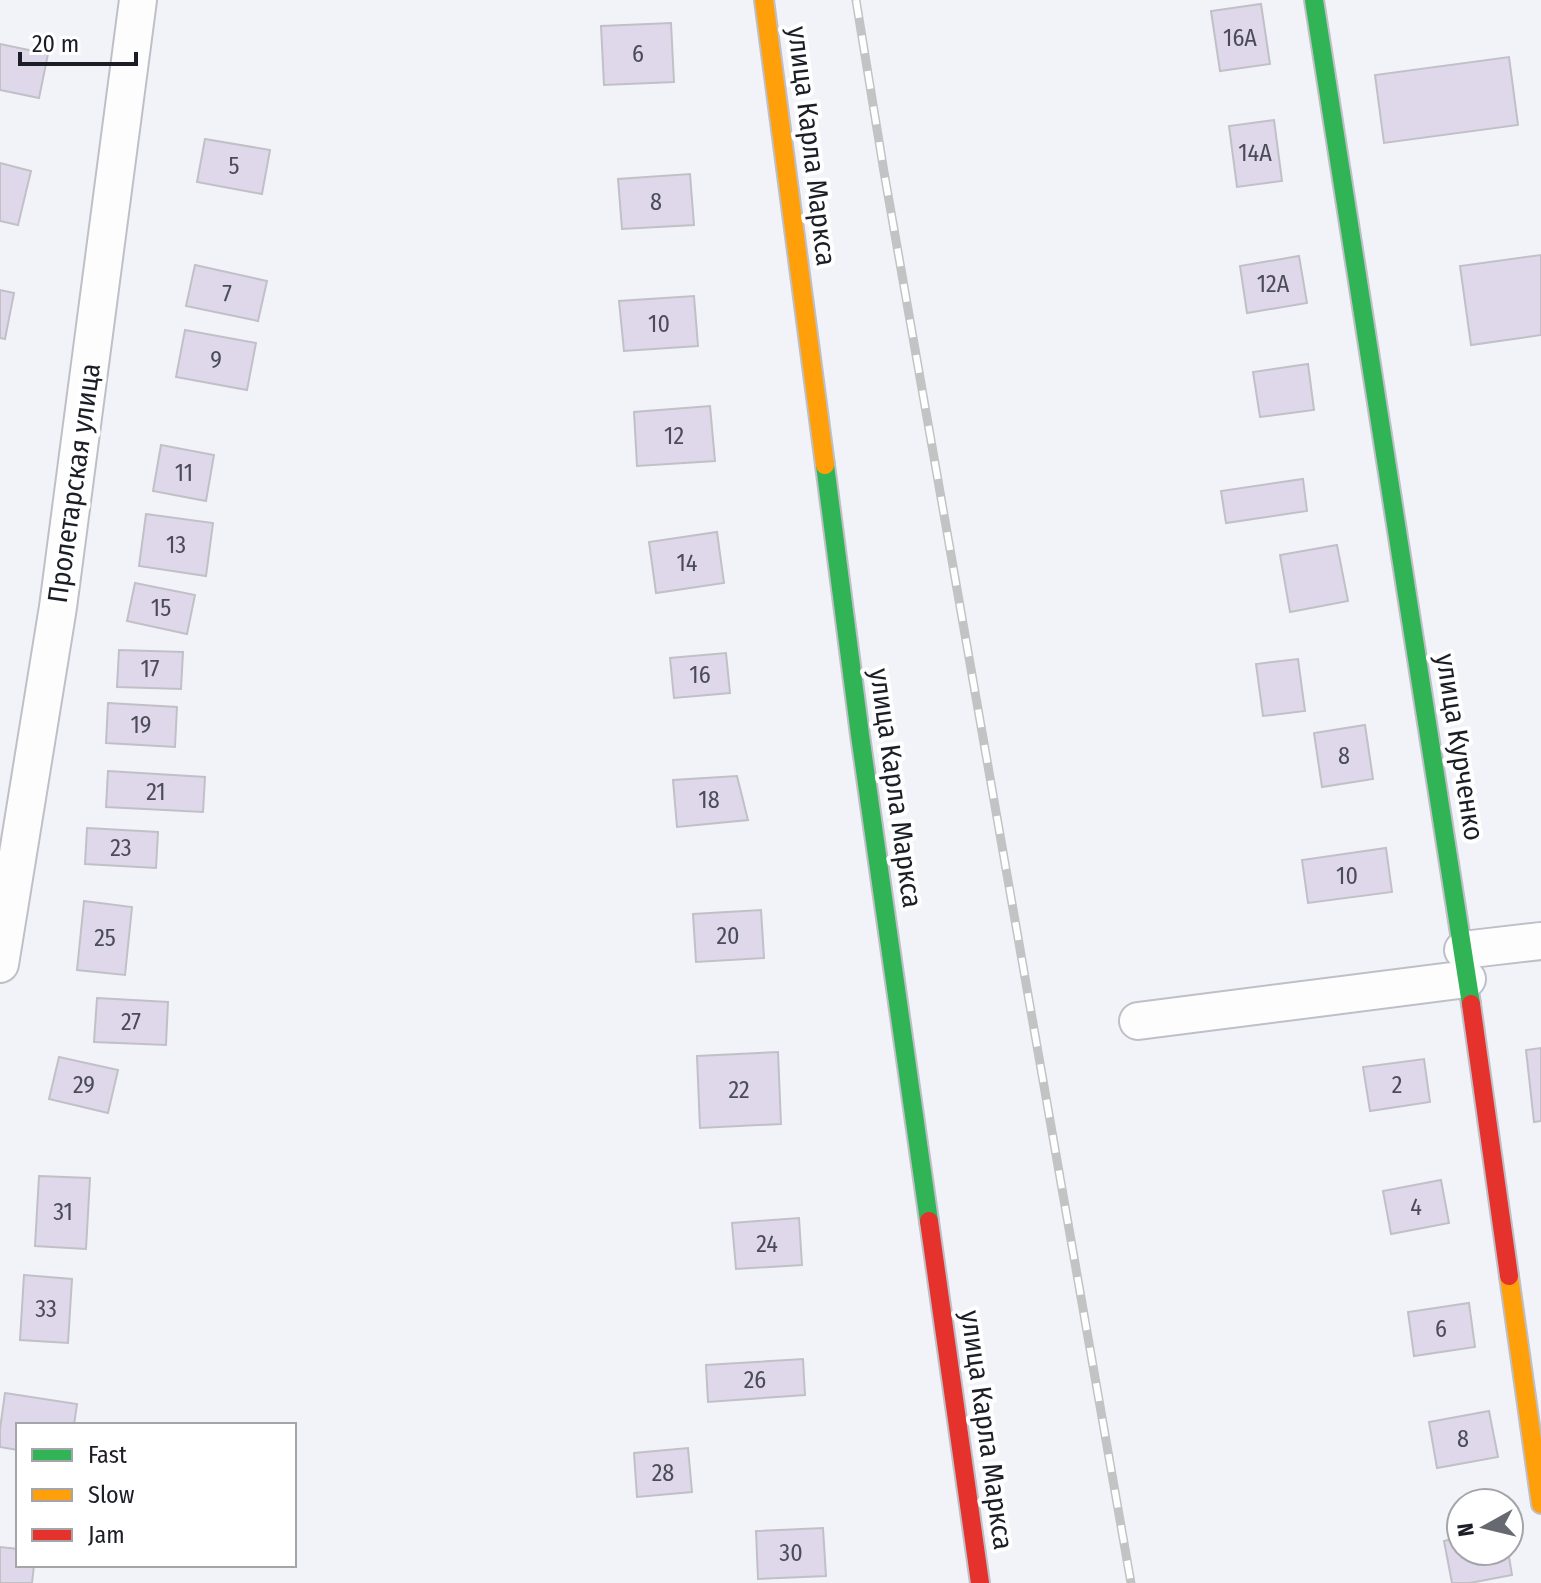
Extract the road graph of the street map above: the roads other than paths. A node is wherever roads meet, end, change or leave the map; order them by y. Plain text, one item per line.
1 (138, 0) edge
2 (764, 0) edge
3 (1314, 0) edge
4 (1541, 941) edge
5 (0, 964) edge
6 (1465, 964) junction
7 (1138, 1021) dead end
8 (1541, 1504) edge
9 (980, 1583) edge

1 - 5 street, Пролетарская улица
2 - 9 street, улица Карла Маркса
3 - 6 street, улица Курченко
4 - 6 street
6 - 7 street
6 - 8 street, улица Курченко

